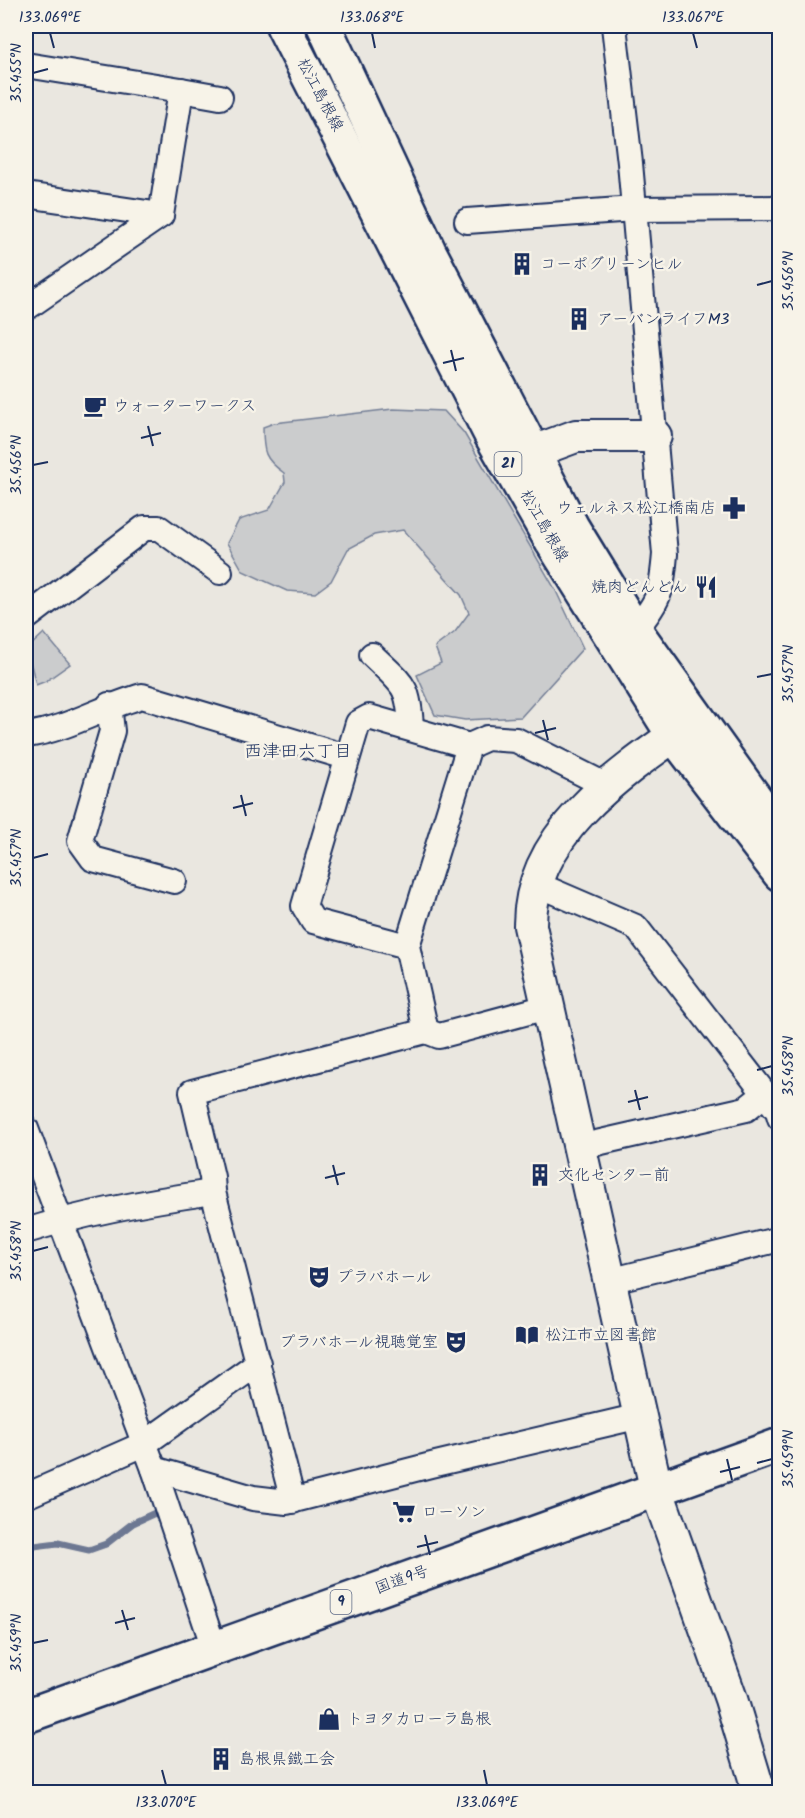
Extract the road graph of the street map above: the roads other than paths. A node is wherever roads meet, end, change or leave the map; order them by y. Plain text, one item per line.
1 (283, 26) edge
2 (324, 26) edge
3 (614, 26) edge
4 (26, 65) edge
5 (181, 90) junction
6 (220, 97) dead end
7 (26, 195) edge
8 (780, 208) edge
9 (634, 209) junction
10 (161, 215) junction
11 (467, 221) dead end
12 (26, 308) edge
13 (655, 436) junction
14 (533, 452) junction
15 (220, 572) dead end
16 (26, 618) edge
17 (635, 630) junction
18 (372, 655) dead end
19 (109, 705) junction
20 (411, 728) junction
21 (686, 728) junction
22 (26, 735) edge
23 (469, 746) junction
24 (346, 757) junction
25 (609, 787) junction
26 (780, 833) edge
27 (780, 874) edge
28 (174, 881) dead end
29 (537, 884) junction
30 (407, 946) junction
31 (547, 1007) junction
32 (426, 1031) junction
33 (765, 1094) junction
34 (780, 1118) edge
35 (26, 1129) edge
36 (579, 1147) junction
37 (213, 1192) junction
38 (61, 1220) junction
39 (26, 1231) edge
40 (780, 1239) edge
41 (609, 1281) junction
42 (258, 1363) junction
43 (640, 1416) junction
44 (144, 1444) junction
45 (780, 1446) edge
46 (154, 1469) junction
47 (656, 1488) junction
48 (26, 1496) edge
49 (293, 1501) junction
50 (214, 1648) junction
51 (26, 1716) edge
52 (780, 1790) edge
53 (759, 1792) edge
54 (773, 1792) edge

1 - 21 main road, 松江島根線 / 21
2 - 14 main road, 松江島根線 / 21
3 - 9 street
4 - 5 street
5 - 6 street
5 - 10 street
7 - 10 street
8 - 9 street
9 - 11 street
9 - 13 street
10 - 12 street
13 - 14 street
13 - 17 street
14 - 17 main road, 松江島根線 / 21
15 - 16 street
17 - 21 main road, 松江島根線 / 21
18 - 20 street
19 - 22 street
19 - 24 street
19 - 28 street
20 - 23 street
20 - 24 street
21 - 25 street
21 - 26 main road, 松江島根線 / 21
21 - 27 main road, 松江島根線 / 21
23 - 25 street
23 - 30 street
24 - 30 street
25 - 29 street
29 - 31 street
29 - 33 street
30 - 32 street
31 - 32 street
31 - 36 street
32 - 37 street
33 - 34 street
33 - 36 street
35 - 38 street
36 - 41 street
37 - 38 street
37 - 42 street
38 - 39 street
38 - 44 street
40 - 41 street
41 - 43 street
42 - 44 street
42 - 49 street
43 - 47 street
43 - 49 street
44 - 46 street
44 - 48 street
45 - 47 main road, 国道9号 / 9
46 - 49 street
46 - 50 street
47 - 50 main road, 国道9号 / 9
47 - 53 street
50 - 51 main road, 国道9号 / 9
52 - 54 street

